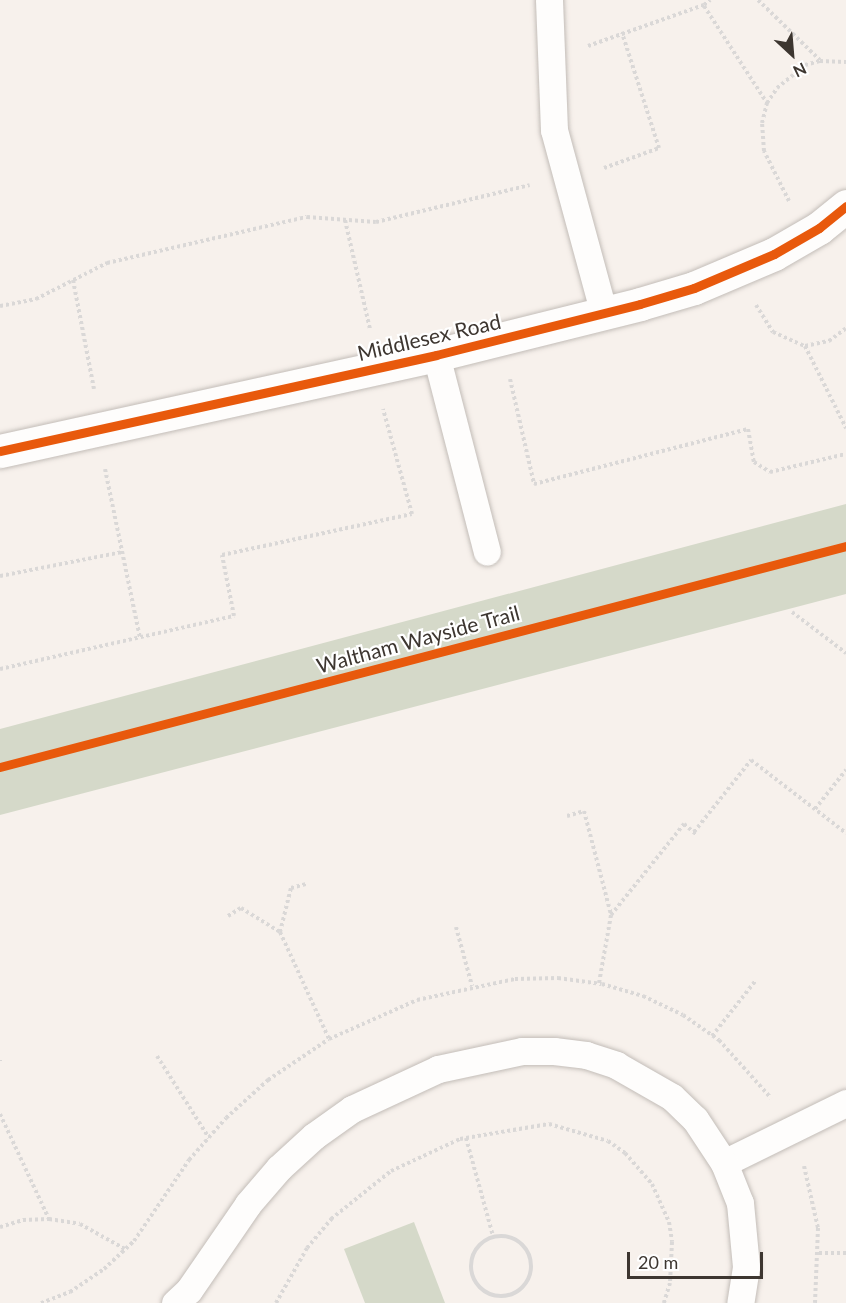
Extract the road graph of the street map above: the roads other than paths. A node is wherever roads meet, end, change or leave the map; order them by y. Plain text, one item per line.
1 (549, 0) edge
2 (846, 206) edge
3 (604, 314) junction
4 (436, 355) junction
5 (0, 451) edge
6 (488, 552) dead end
7 (846, 1102) edge
8 (724, 1164) junction
9 (175, 1303) edge
10 (740, 1303) edge

1 - 3 lane
2 - 3 street, Middlesex Road
3 - 4 street, Middlesex Road
4 - 5 street, Middlesex Road
4 - 6 lane
7 - 8 lane
8 - 9 lane
8 - 10 lane

